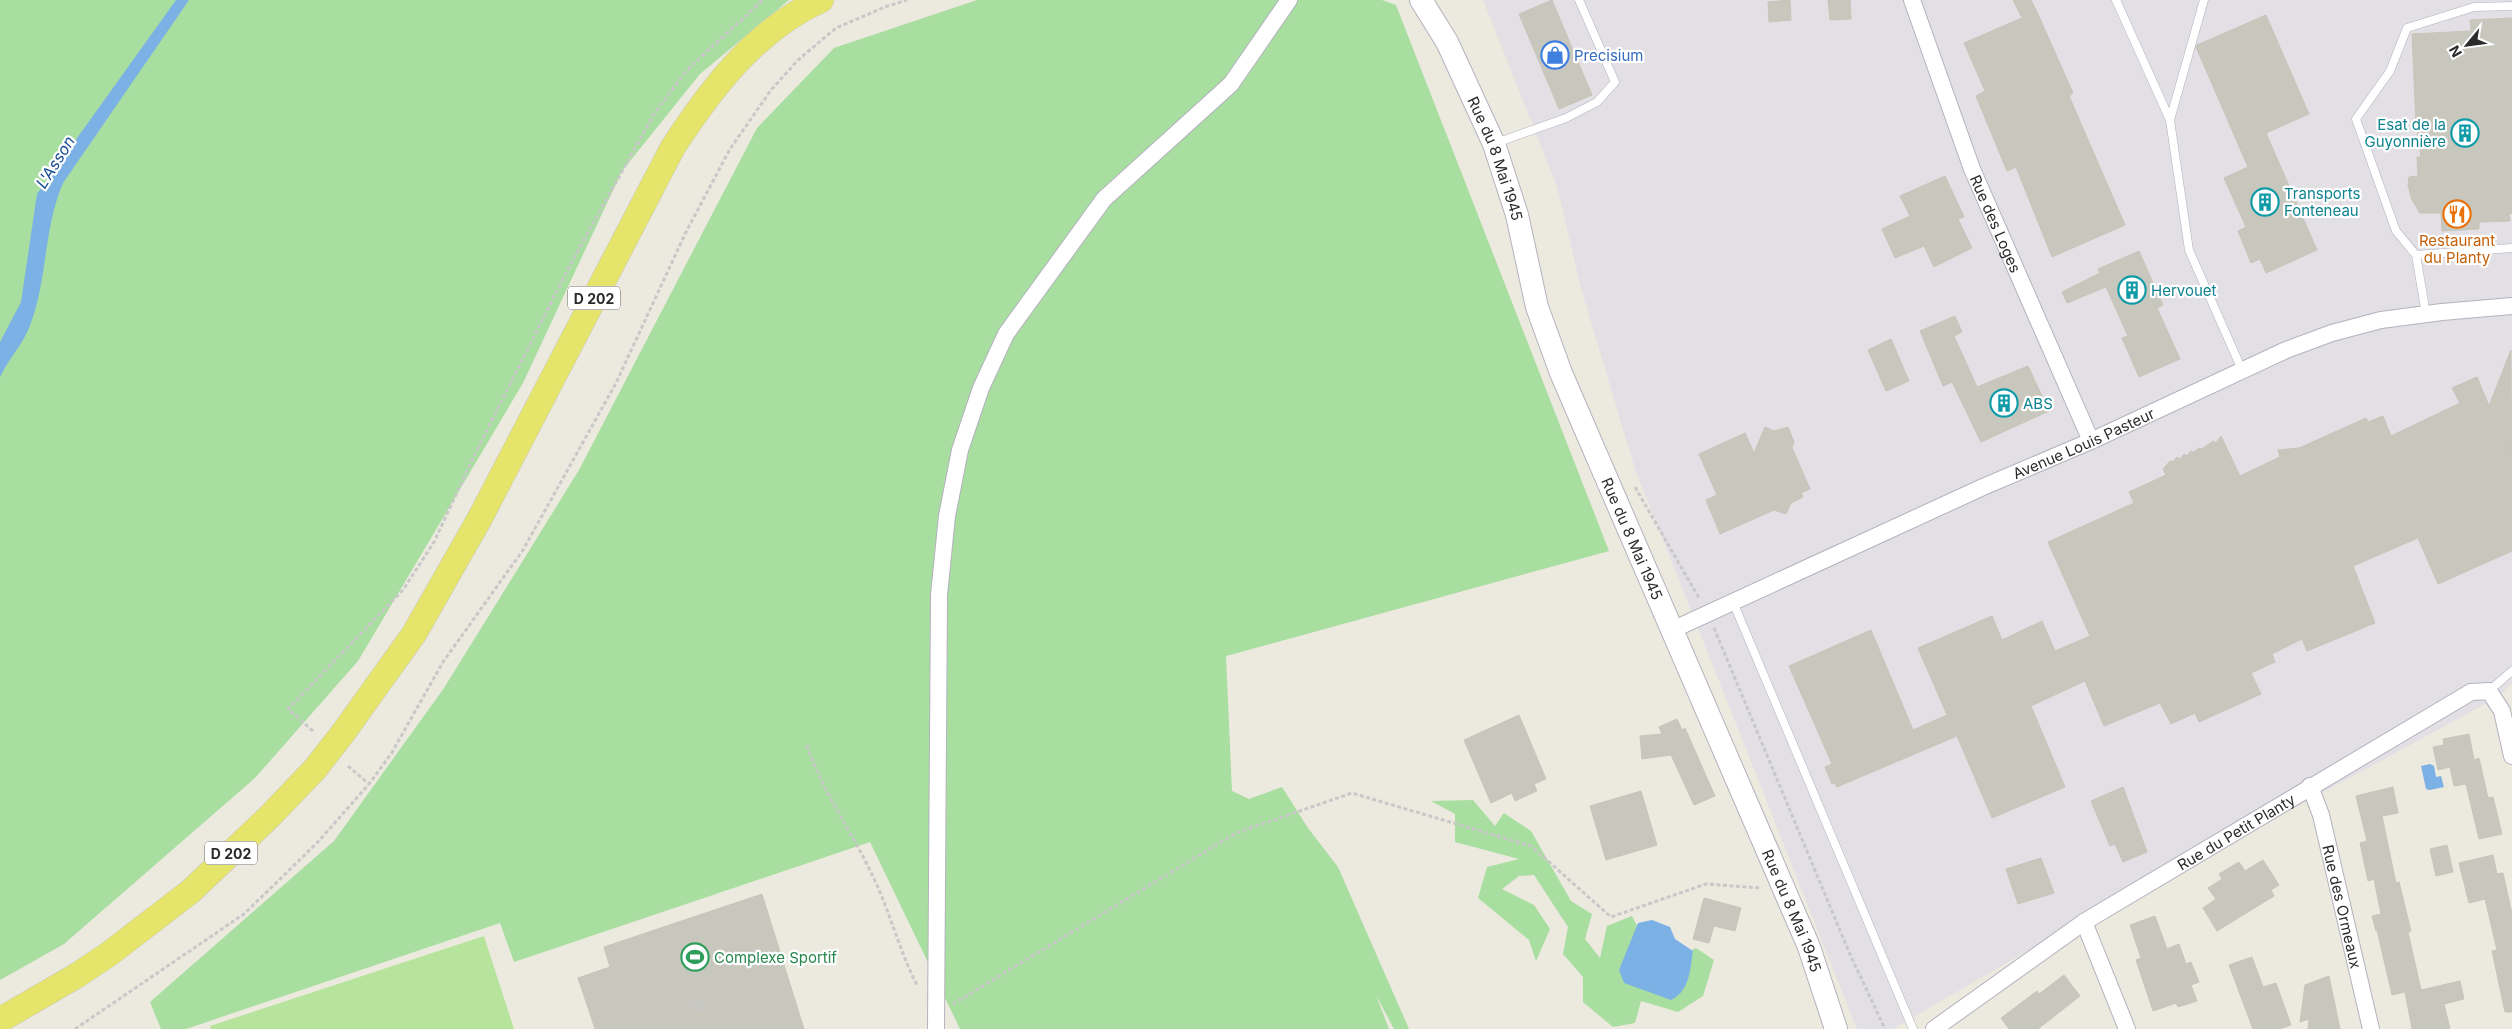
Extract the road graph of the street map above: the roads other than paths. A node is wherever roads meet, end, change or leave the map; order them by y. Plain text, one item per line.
1 (820, 0) edge
2 (1289, 0) edge
3 (1421, 0) edge
4 (1437, 0) edge
5 (1579, 0) edge
6 (1912, 0) edge
7 (2116, 0) edge
8 (2204, 0) edge
9 (2512, 6) edge
10 (1447, 42) junction
11 (2170, 120) junction
12 (1494, 144) junction
13 (2512, 248) edge
14 (2416, 255) junction
15 (2512, 306) edge
16 (2426, 314) junction
17 (2242, 370) junction
18 (2092, 441) junction
19 (1733, 602) junction
20 (1672, 630) junction
21 (2512, 671) edge
22 (2489, 691) junction
23 (2512, 756) edge
24 (2310, 786) junction
25 (2084, 922) junction
26 (0, 1020) edge
27 (936, 1029) edge
28 (1836, 1029) edge
29 (1913, 1029) edge
30 (1934, 1029) edge
31 (2127, 1029) edge
32 (2371, 1029) edge

1 - 26 main road, D 202
2 - 27 street
3 - 10 main road
4 - 10 main road
5 - 12 lane
6 - 18 street, Rue des Loges
7 - 11 lane
8 - 11 lane
9 - 14 lane
10 - 12 main road, Rue du 8 Mai 1945
11 - 17 lane
12 - 20 main road, Rue du 8 Mai 1945
13 - 14 lane
14 - 16 lane
15 - 16 street, Avenue Louis Pasteur
16 - 17 street, Avenue Louis Pasteur
17 - 18 street, Avenue Louis Pasteur
18 - 19 street, Avenue Louis Pasteur
19 - 20 street, Avenue Louis Pasteur
19 - 29 lane
20 - 28 main road, Rue du 8 Mai 1945
21 - 22 lane
22 - 23 street
22 - 24 street, Rue du Petit Planty
24 - 25 street, Rue du Petit Planty
24 - 32 street, Rue des Ormeaux
25 - 30 street, Rue du Petit Planty
25 - 31 street

